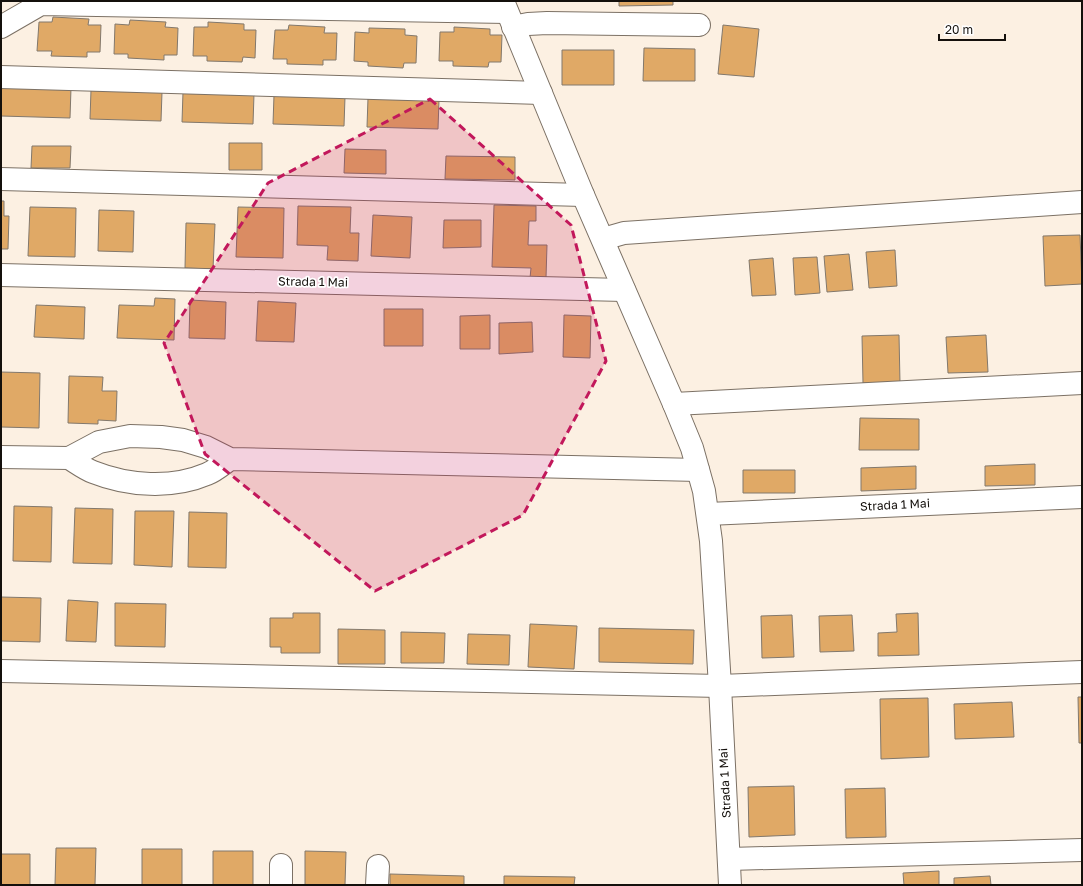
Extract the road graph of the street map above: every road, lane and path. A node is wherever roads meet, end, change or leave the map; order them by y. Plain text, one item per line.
1 (43, 2) edge
2 (508, 13) edge
3 (699, 25) dead end
4 (1, 27) edge
5 (1, 77) edge
6 (541, 93) junction
7 (1, 179) edge
8 (583, 195) junction
9 (1082, 202) edge
10 (603, 239) junction
11 (1, 275) edge
12 (624, 290) junction
13 (1082, 383) edge
14 (674, 404) junction
15 (1, 457) edge
16 (70, 458) junction
17 (230, 459) junction
18 (698, 470) junction
19 (1082, 497) edge
20 (708, 514) junction
21 (1, 671) edge
22 (1082, 672) edge
23 (720, 686) junction
24 (1082, 850) edge
25 (729, 859) junction
26 (730, 885) edge

1 - 2 street
1 - 4 street
2 - 3 street
2 - 6 street, Strada 1 Mai
5 - 6 street
6 - 8 street, Strada 1 Mai
7 - 8 street
8 - 10 street, Strada 1 Mai
9 - 10 street
10 - 12 street, Strada 1 Mai
11 - 12 street, Strada 1 Mai
12 - 14 street, Strada 1 Mai
13 - 14 street
14 - 18 street, Strada 1 Mai
15 - 16 street
16 - 17 street
16 - 17 street
17 - 18 street
18 - 20 street, Strada 1 Mai
19 - 20 street, Strada 1 Mai
20 - 23 street, Strada 1 Mai
21 - 23 street
22 - 23 street
23 - 25 street, Strada 1 Mai
24 - 25 street
25 - 26 street, Strada 1 Mai

